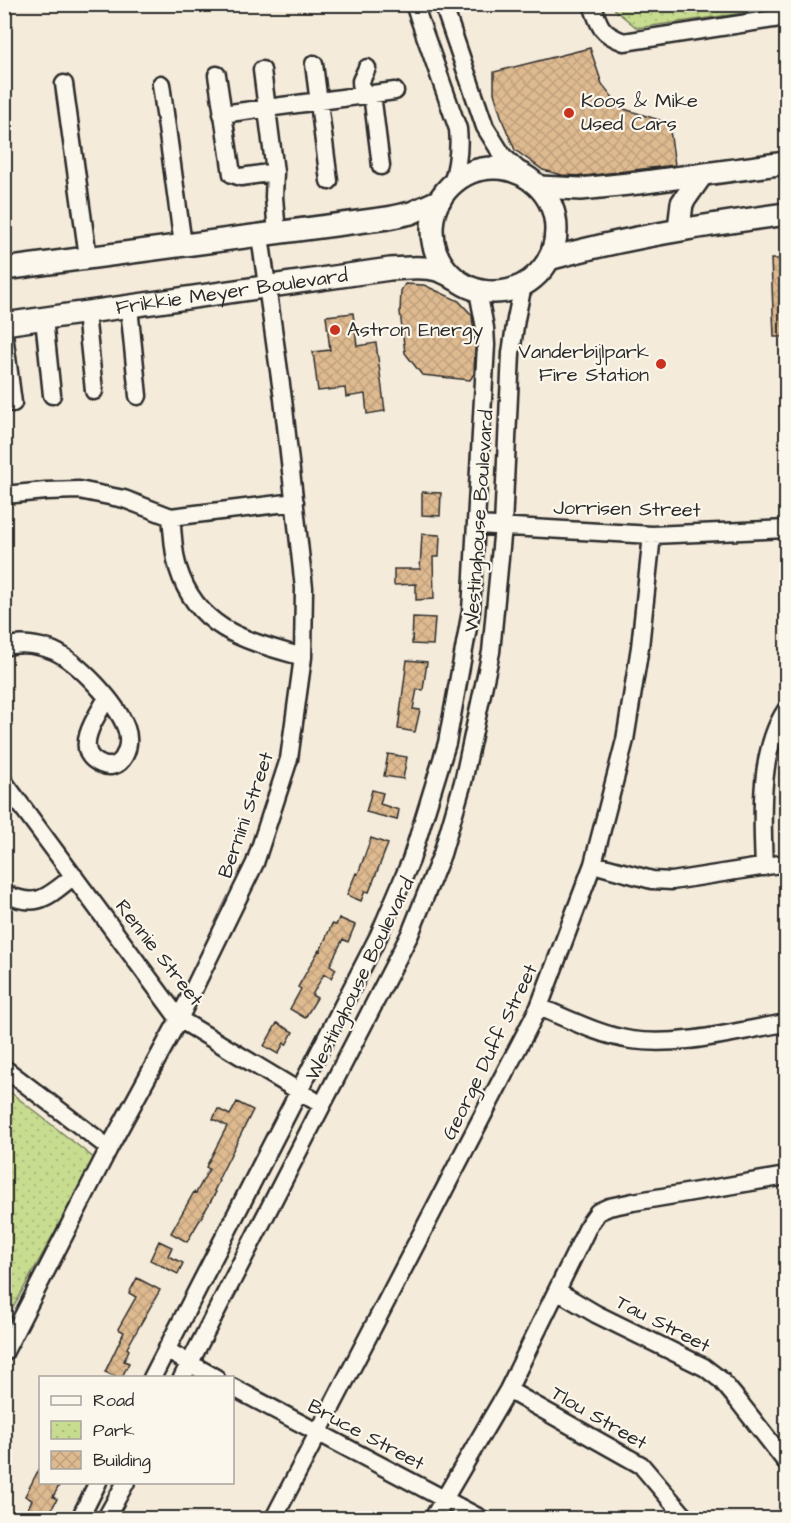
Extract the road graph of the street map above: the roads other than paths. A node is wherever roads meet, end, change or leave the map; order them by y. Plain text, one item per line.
1 (414, 4) edge
2 (443, 4) edge
3 (592, 4) edge
4 (786, 17) edge
5 (314, 64) dead end
6 (367, 68) dead end
7 (262, 70) dead end
8 (216, 75) dead end
9 (64, 84) dead end
10 (161, 84) dead end
11 (395, 91) dead end
12 (367, 95) junction
13 (318, 101) junction
14 (267, 108) junction
15 (222, 114) junction
16 (786, 163) edge
17 (381, 166) dead end
18 (275, 172) junction
19 (701, 176) junction
20 (329, 181) dead end
21 (531, 181) junction
22 (446, 192) junction
23 (786, 214) edge
24 (679, 229) junction
25 (269, 235) junction
26 (183, 245) junction
27 (88, 257) junction
28 (549, 259) junction
29 (4, 269) edge
30 (455, 279) junction
31 (523, 285) junction
32 (267, 287) junction
33 (478, 291) junction
34 (129, 307) junction
35 (86, 313) junction
36 (44, 319) junction
37 (4, 324) edge
38 (4, 334) edge
39 (94, 391) dead end
40 (52, 394) dead end
41 (138, 396) dead end
42 (12, 403) dead end
43 (4, 495) edge
44 (295, 502) junction
45 (171, 517) junction
46 (477, 525) junction
47 (503, 525) junction
48 (786, 529) edge
49 (652, 535) junction
50 (4, 647) edge
51 (303, 657) junction
52 (106, 698) dead end
53 (786, 710) edge
54 (4, 782) edge
55 (786, 863) edge
56 (593, 864) junction
57 (764, 867) junction
58 (74, 876) junction
59 (4, 893) edge
60 (539, 1007) junction
61 (179, 1019) junction
62 (786, 1023) edge
63 (4, 1068) edge
64 (298, 1092) junction
65 (322, 1105) junction
66 (109, 1148) junction
67 (786, 1176) edge
68 (557, 1291) junction
69 (6, 1348) edge
70 (166, 1350) junction
71 (186, 1371) edge
72 (153, 1376) edge
73 (211, 1376) edge
74 (234, 1387) edge
75 (508, 1390) junction
76 (318, 1432) junction
77 (786, 1462) edge
78 (97, 1484) edge
79 (125, 1484) edge
80 (443, 1500) junction
81 (80, 1518) edge
82 (106, 1518) edge
83 (274, 1518) edge
84 (433, 1518) edge
85 (480, 1518) edge
86 (686, 1518) edge

1 - 22 street
2 - 21 street
3 - 4 street
5 - 13 street
6 - 12 street
7 - 14 street, Bernini Street
8 - 15 street
9 - 27 street
10 - 26 street
11 - 12 street
12 - 13 street
12 - 17 street
13 - 14 street
13 - 20 street
14 - 15 street
14 - 18 street, Bernini Street
15 - 18 street
16 - 19 main road
18 - 25 street, Bernini Street
19 - 21 main road
19 - 24 main road
21 - 22 main road
21 - 28 main road
22 - 25 main road
22 - 30 main road
23 - 24 main road
24 - 28 main road
25 - 26 main road
25 - 32 street, Bernini Street
26 - 27 main road
27 - 29 main road
28 - 31 main road
30 - 32 main road, Frikkie Meyer Boulevard
30 - 33 main road
31 - 33 main road
31 - 47 street, Westinghouse Boulevard
32 - 34 main road, Frikkie Meyer Boulevard
32 - 44 street, Bernini Street
33 - 46 street, Westinghouse Boulevard
34 - 35 main road, Frikkie Meyer Boulevard
34 - 41 street
35 - 36 main road, Frikkie Meyer Boulevard
35 - 39 street
36 - 37 main road, Frikkie Meyer Boulevard
36 - 40 street
38 - 42 street
43 - 45 street
44 - 45 street
44 - 51 street, Bernini Street
45 - 51 street
46 - 47 street, Jorrisen Street
46 - 64 street, Westinghouse Boulevard
47 - 49 street, Jorrisen Street
47 - 65 street, Westinghouse Boulevard
48 - 49 street, Jorrisen Street
49 - 56 street, George Duff Street
50 - 52 street
51 - 61 street, Bernini Street
53 - 57 street
54 - 58 street, Rennie Street
55 - 57 street
56 - 57 street
56 - 60 street, George Duff Street
58 - 59 street
58 - 61 street, Rennie Street
60 - 62 street
60 - 76 street, George Duff Street
61 - 64 street, Rennie Street
61 - 66 street, Bernini Street
63 - 66 street
64 - 65 street, Rennie Street
64 - 70 street, Westinghouse Boulevard
65 - 71 street, Westinghouse Boulevard
66 - 69 street, Bernini Street
67 - 68 street
68 - 75 street
68 - 77 street, Tau Street
70 - 71 street
70 - 72 street, Westinghouse Boulevard
71 - 73 street
74 - 76 street, Bruce Street
75 - 80 street
75 - 86 street, Tlou Street
76 - 80 street, Bruce Street
76 - 83 street, George Duff Street
78 - 81 street
79 - 82 street
80 - 84 street
80 - 85 street, Bruce Street

